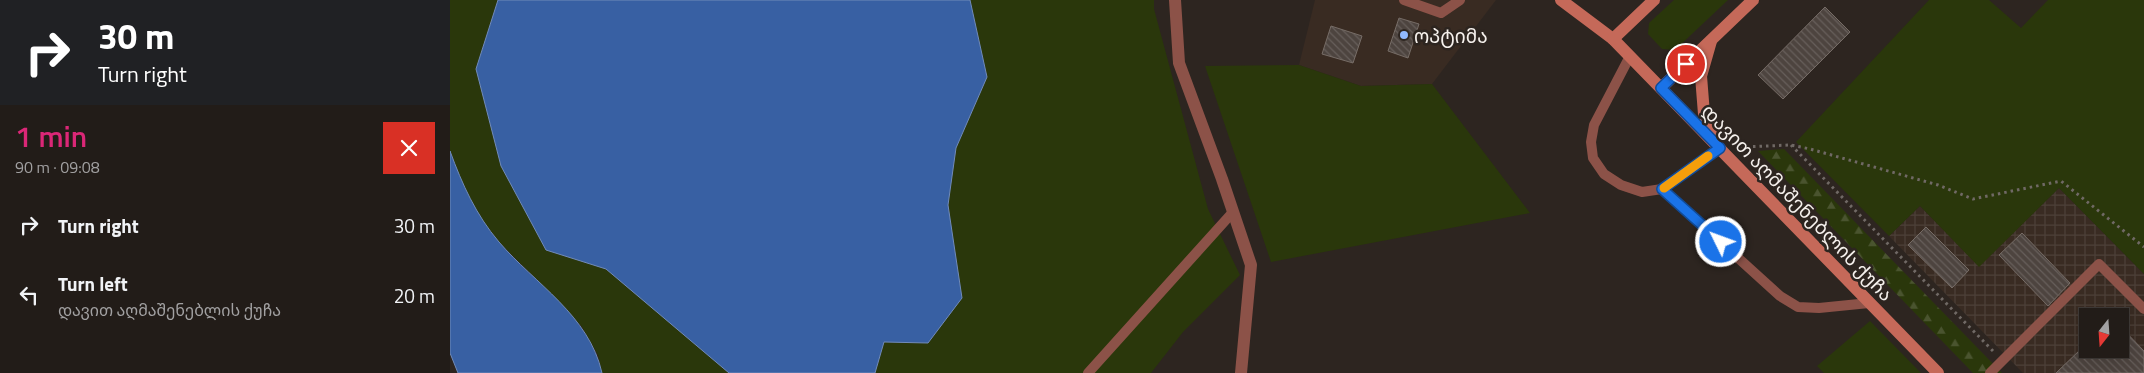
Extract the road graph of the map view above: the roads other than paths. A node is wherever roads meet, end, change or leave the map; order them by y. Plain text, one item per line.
1 (1175, 0) edge
2 (1404, 0) edge
3 (1460, 0) edge
4 (1561, 0) edge
5 (1654, 0) edge
6 (1753, 0) edge
7 (1613, 39) junction
8 (1712, 39) junction
9 (1630, 56) junction
10 (1661, 88) junction
11 (1720, 148) junction
12 (1662, 189) junction
13 (1233, 212) junction
14 (1869, 303) junction
15 (2144, 309) edge
16 (1088, 373) edge
17 (1241, 373) edge
18 (1938, 373) edge
19 (1990, 373) edge

1 - 13 street
2 - 3 lane
4 - 7 main road, დავით აღმაშენებლის ქუჩა
5 - 7 main road
6 - 8 main road
7 - 9 main road, დავით აღმაშენებლის ქუჩა
8 - 10 main road
8 - 11 main road
9 - 10 main road, დავით აღმაშენებლის ქუჩა
9 - 12 lane
10 - 11 main road, დავით აღმაშენებლის ქუჩა
11 - 12 lane
11 - 14 main road, დავით აღმაშენებლის ქუჩა
12 - 14 lane
13 - 16 lane
13 - 17 street
14 - 18 main road, დავით აღმაშენებლის ქუჩა
15 - 19 lane

